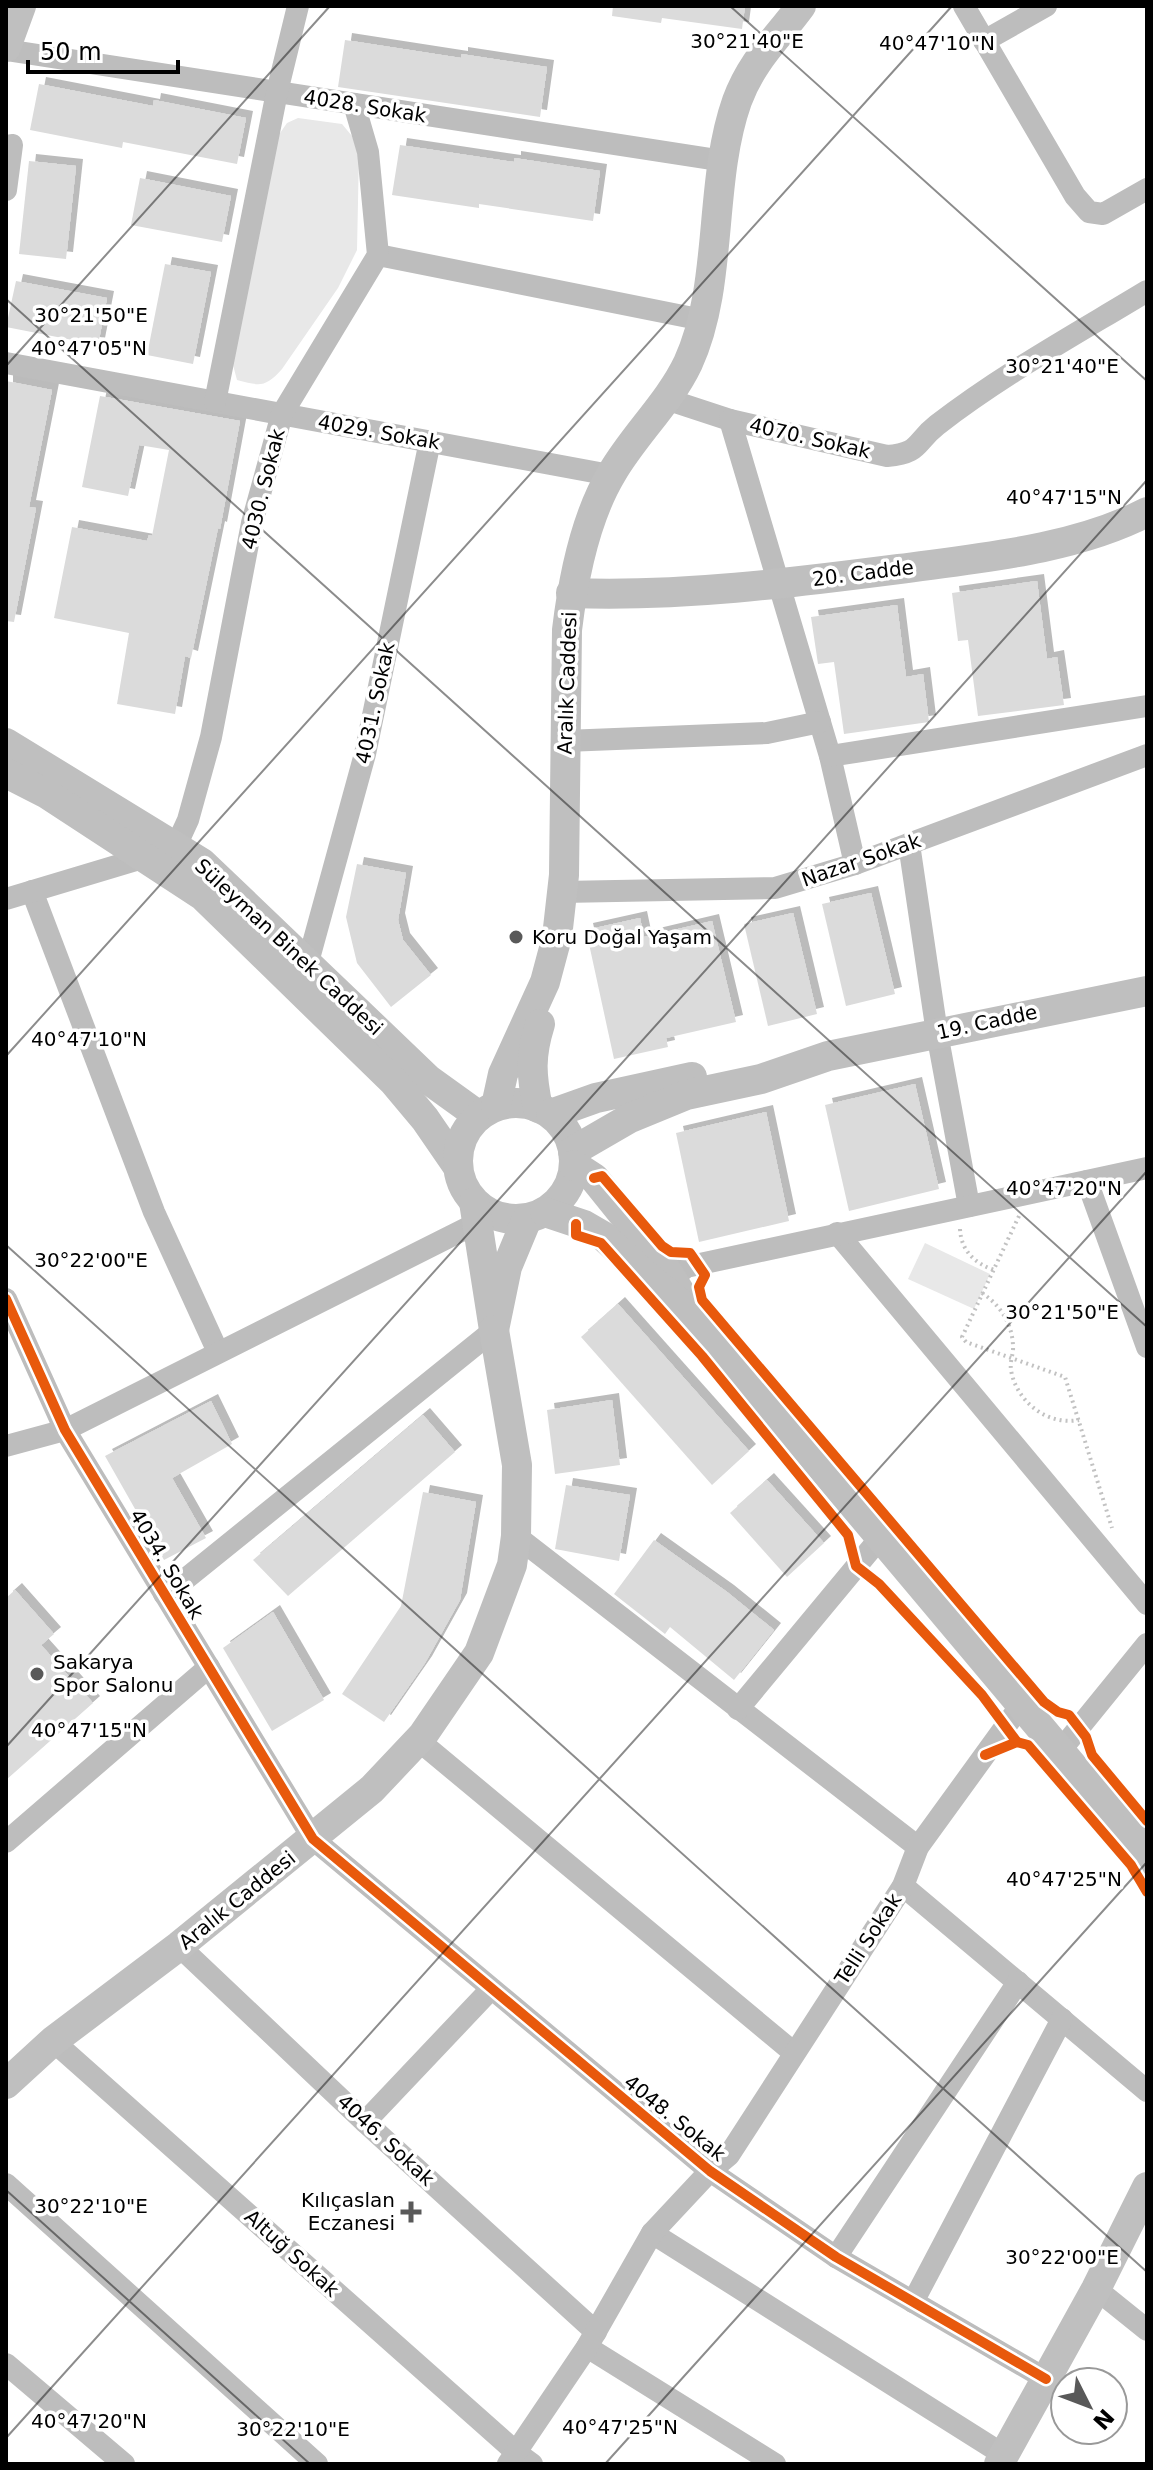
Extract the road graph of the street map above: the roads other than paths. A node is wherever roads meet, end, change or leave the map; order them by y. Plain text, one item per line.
1 (21, 6) edge
2 (298, 6) edge
3 (801, 6) edge
4 (964, 6) edge
5 (1046, 6) edge
6 (984, 41) junction
7 (6, 48) edge
8 (277, 92) junction
9 (354, 104) junction
10 (12, 145) dead end
11 (724, 161) junction
12 (1147, 189) edge
13 (6, 190) edge
14 (378, 255) junction
15 (1147, 291) edge
16 (703, 320) junction
17 (6, 363) edge
18 (666, 399) junction
19 (215, 402) junction
20 (282, 414) junction
21 (730, 420) junction
22 (430, 441) junction
23 (610, 475) junction
24 (1147, 512) edge
25 (779, 584) junction
26 (571, 593) junction
27 (1147, 706) edge
28 (820, 722) junction
29 (565, 741) junction
30 (6, 743) edge
31 (1147, 755) edge
32 (830, 756) junction
33 (6, 773) edge
34 (909, 844) junction
35 (176, 846) junction
36 (146, 857) junction
37 (855, 864) junction
38 (32, 891) junction
39 (562, 892) junction
40 (6, 899) edge
41 (308, 962) junction
42 (545, 982) junction
43 (1147, 991) edge
44 (937, 1033) junction
45 (828, 1056) junction
46 (488, 1111) junction
47 (544, 1111) junction
48 (573, 1158) junction
49 (458, 1167) junction
50 (1147, 1168) edge
51 (1087, 1181) junction
52 (475, 1212) junction
53 (964, 1214) junction
54 (536, 1215) junction
55 (837, 1233) junction
56 (673, 1278) junction
57 (6, 1299) edge
58 (692, 1313) junction
59 (494, 1330) junction
60 (1147, 1347) edge
61 (218, 1352) junction
62 (65, 1430) junction
63 (6, 1446) edge
64 (516, 1536) junction
65 (880, 1538) junction
66 (164, 1594) junction
67 (1147, 1604) edge
68 (1147, 1644) edge
69 (209, 1667) junction
70 (1021, 1705) junction
71 (738, 1709) junction
72 (418, 1740) junction
73 (1060, 1751) junction
74 (1092, 1789) junction
75 (313, 1839) junction
76 (6, 1842) edge
77 (1147, 1845) edge
78 (918, 1847) junction
79 (1147, 1873) edge
80 (903, 1886) junction
81 (179, 1946) junction
82 (1018, 1982) junction
83 (491, 1989) junction
84 (1062, 2019) junction
85 (53, 2041) junction
86 (793, 2052) junction
87 (6, 2084) edge
88 (1147, 2091) edge
89 (365, 2122) junction
90 (710, 2171) junction
91 (6, 2184) edge
92 (1147, 2187) edge
93 (652, 2233) junction
94 (836, 2257) junction
95 (1096, 2289) junction
96 (913, 2302) junction
97 (1147, 2330) edge
98 (592, 2339) junction
99 (6, 2364) edge
100 (1046, 2379) junction
101 (519, 2460) edge
102 (1001, 2460) edge
103 (124, 2464) edge
104 (317, 2464) edge
105 (775, 2464) edge

1 - 7 street
2 - 8 street
3 - 11 street, Aralık Caddesi
4 - 6 street
5 - 6 street
6 - 12 street
7 - 8 street, 4028. Sokak
8 - 9 street, 4028. Sokak
8 - 19 street
9 - 11 street, 4028. Sokak
9 - 14 street
10 - 13 street
11 - 16 street, Aralık Caddesi
14 - 16 street
14 - 20 street, 4030. Sokak
15 - 21 street, 4070. Sokak
16 - 18 street, Aralık Caddesi
17 - 19 street, 4029. Sokak
18 - 21 street, 4070. Sokak
18 - 23 street, Aralık Caddesi
19 - 20 street, 4029. Sokak
20 - 22 street, 4029. Sokak
20 - 35 street, 4030. Sokak
21 - 25 street
22 - 23 street, 4029. Sokak
22 - 41 street, 4031. Sokak
23 - 26 street, Aralık Caddesi
24 - 25 street, 20. Cadde
25 - 26 street, 20. Cadde
25 - 28 street
26 - 29 street, Aralık Caddesi
27 - 32 street
28 - 29 street
28 - 32 street
29 - 39 street, Aralık Caddesi
30 - 35 street, Süleyman Binek Caddesi
31 - 34 street, Nazar Sokak
32 - 37 street
33 - 36 street, Süleyman Binek Caddesi
34 - 37 street, Nazar Sokak
34 - 44 street
35 - 41 street, Süleyman Binek Caddesi
36 - 38 street
36 - 49 street, Süleyman Binek Caddesi
37 - 39 street, Nazar Sokak
38 - 40 street
38 - 61 street
39 - 42 street, Aralık Caddesi
41 - 46 street, Süleyman Binek Caddesi
42 - 46 street, Aralık Caddesi
42 - 47 street, Aralık Caddesi
43 - 44 street, 19. Cadde
44 - 45 street, 19. Cadde
44 - 53 street
45 - 47 street
45 - 48 street
46 - 47 street
46 - 49 street
47 - 48 street
48 - 54 street
48 - 56 street
49 - 52 street
50 - 51 street
51 - 53 street
51 - 60 street
52 - 54 street
52 - 59 street, Aralık Caddesi
52 - 61 street
53 - 55 street
54 - 58 street
54 - 59 street
55 - 56 street
55 - 67 street
56 - 58 street
57 - 62 street, 4034. Sokak
58 - 65 street
59 - 64 street, Aralık Caddesi
59 - 66 street
61 - 62 street
62 - 63 street
62 - 66 street, 4034. Sokak
64 - 71 street
64 - 72 street, Aralık Caddesi
65 - 70 street
65 - 71 street
66 - 69 street, 4034. Sokak
68 - 73 street
69 - 75 street, 4034. Sokak
69 - 76 street
70 - 73 street
70 - 78 street, Telli Sokak
71 - 78 street
72 - 75 street, Aralık Caddesi
72 - 86 street
73 - 74 street
74 - 77 street
74 - 79 street
75 - 81 street, Aralık Caddesi
75 - 83 street, 4048. Sokak
78 - 80 street, Telli Sokak
80 - 82 street
80 - 86 street, Telli Sokak
81 - 85 street, Aralık Caddesi
81 - 89 street, 4046. Sokak
82 - 84 street
82 - 94 street
83 - 89 street
83 - 90 street, 4048. Sokak
84 - 88 street
84 - 96 street
85 - 87 street, Aralık Caddesi
85 - 101 street, Altuğ Sokak
86 - 90 street, Telli Sokak
89 - 98 street, 4046. Sokak
90 - 93 street, Telli Sokak
90 - 94 street, 4048. Sokak
91 - 104 street
92 - 95 street
93 - 98 street, Telli Sokak
93 - 102 street
94 - 96 street, 4048. Sokak
95 - 97 street
95 - 100 street
96 - 100 street, 4048. Sokak
98 - 101 street, Telli Sokak
98 - 105 street, 4046. Sokak
99 - 103 street
100 - 102 street

